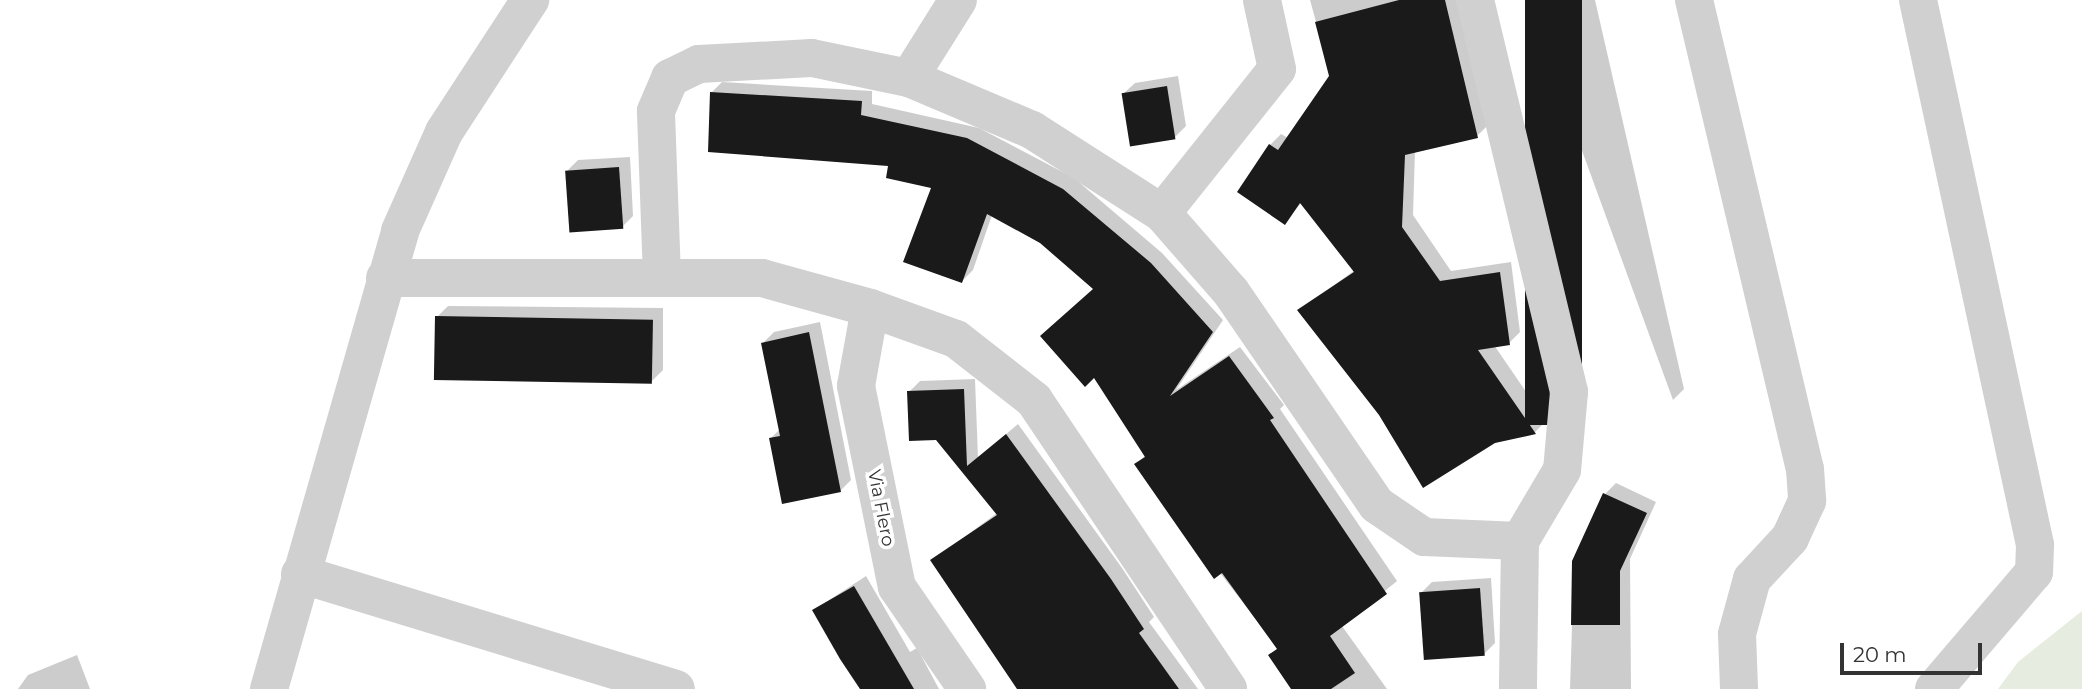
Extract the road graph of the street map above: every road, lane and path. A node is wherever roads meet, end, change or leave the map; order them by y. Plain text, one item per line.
1 (530, 0) edge
2 (958, 0) edge
3 (1262, 0) edge
4 (1475, 0) edge
5 (1694, 0) edge
6 (1918, 0) edge
7 (909, 78) junction
8 (1162, 213) junction
9 (662, 277) junction
10 (385, 278) junction
11 (870, 308) junction
12 (1520, 541) junction
13 (300, 574) junction
14 (269, 689) edge
15 (676, 689) edge
16 (967, 689) edge
17 (1228, 689) edge
18 (1518, 689) edge
19 (1739, 689) edge
20 (1934, 689) edge

1 - 10 street
2 - 7 street
3 - 8 street
4 - 12 street
5 - 19 street
6 - 20 street
7 - 8 street
7 - 9 street
8 - 12 street
9 - 10 street
9 - 11 street
10 - 13 street
11 - 16 street, Via Flero
11 - 17 street
12 - 18 street
13 - 14 street
13 - 15 street

